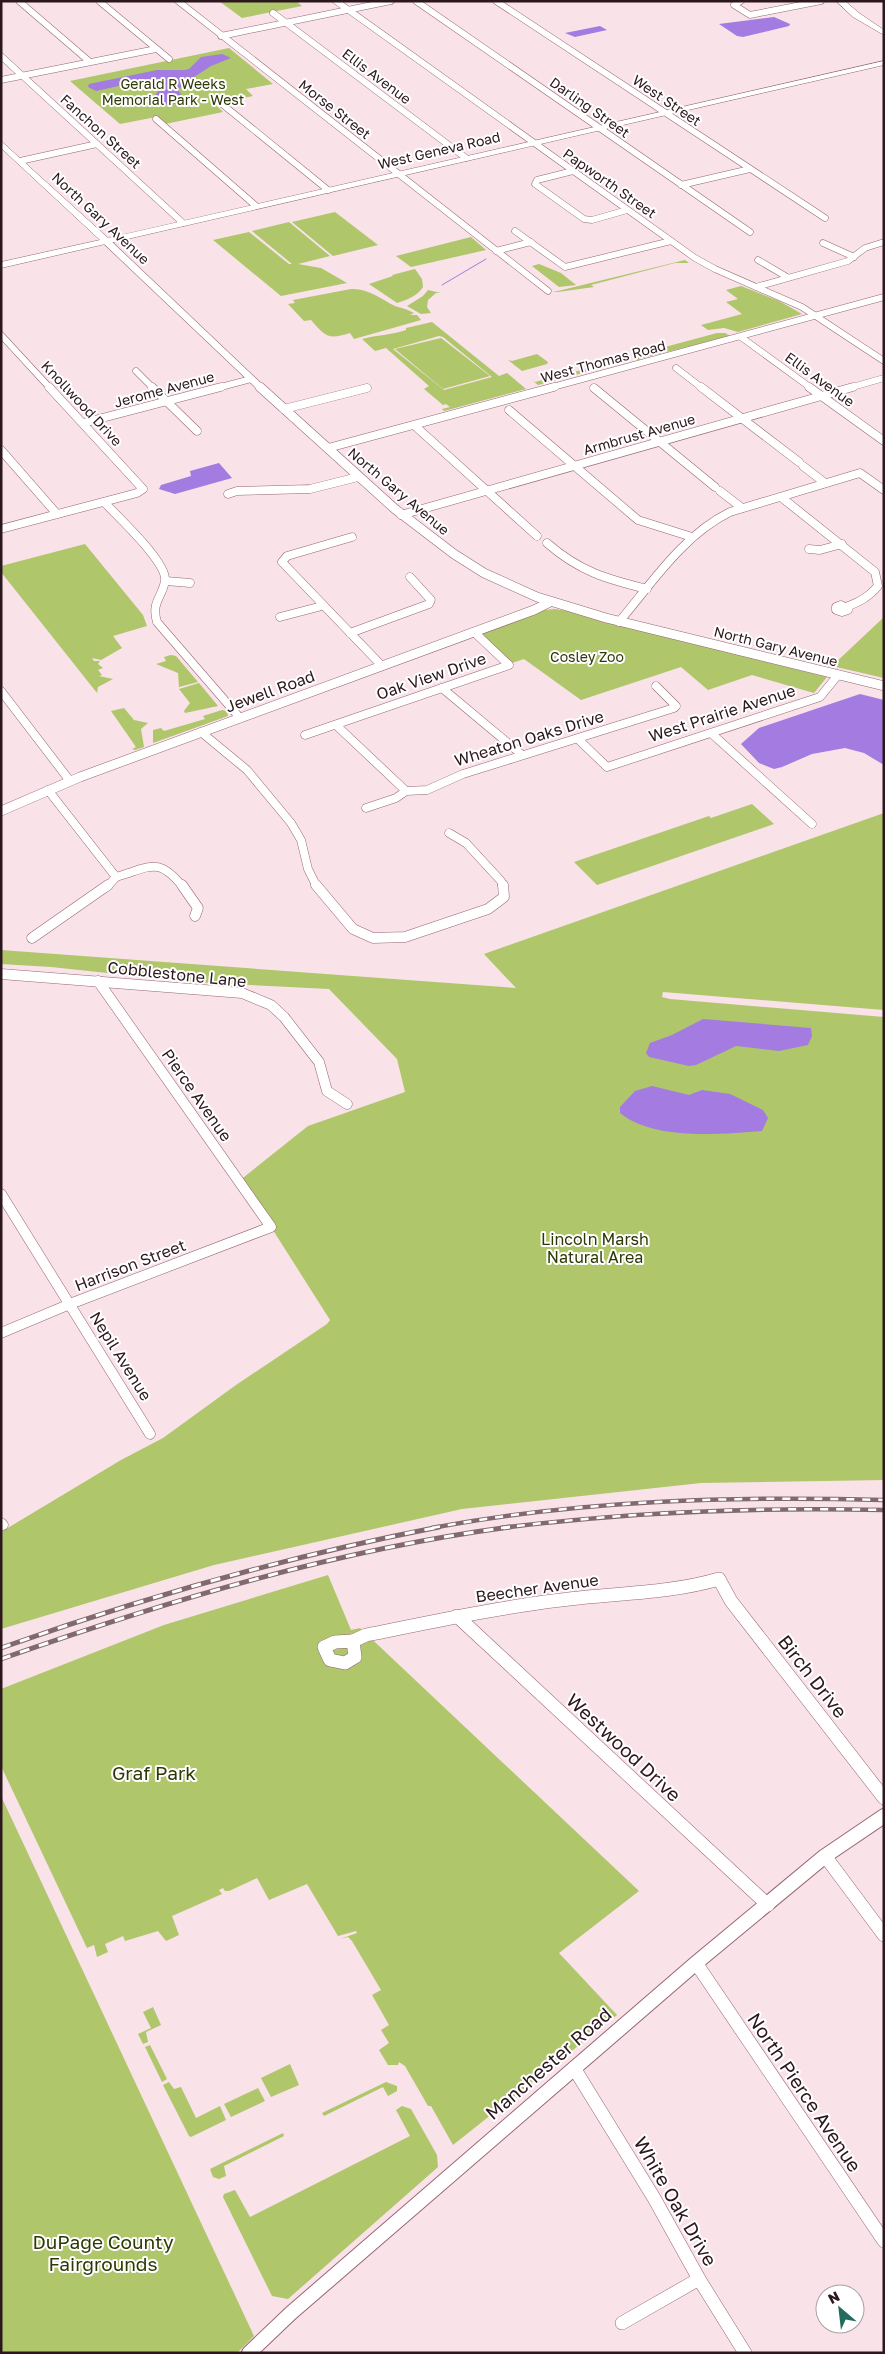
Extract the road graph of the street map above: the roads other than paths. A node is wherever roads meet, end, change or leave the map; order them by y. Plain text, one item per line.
1 (19, 1) edge
2 (99, 1) edge
3 (178, 1) edge
4 (336, 1) edge
5 (391, 1) edge
6 (416, 1) edge
7 (496, 1) edge
8 (741, 1) edge
9 (808, 1) edge
10 (821, 1) edge
11 (840, 1) edge
12 (348, 10) junction
13 (273, 12) dead end
14 (750, 15) junction
15 (286, 22) junction
16 (884, 33) edge
17 (221, 36) junction
18 (156, 49) junction
19 (1, 56) edge
20 (170, 60) dead end
21 (90, 62) junction
22 (884, 63) edge
23 (22, 76) junction
24 (1, 80) edge
25 (222, 104) dead end
26 (664, 113) junction
27 (156, 119) dead end
28 (598, 128) junction
29 (1, 143) edge
30 (533, 143) junction
31 (97, 144) junction
32 (466, 158) junction
33 (20, 161) junction
34 (750, 169) junction
35 (573, 171) junction
36 (398, 174) junction
37 (681, 185) junction
38 (328, 190) junction
39 (256, 206) junction
40 (628, 210) junction
41 (825, 218) dead end
42 (184, 223) junction
43 (516, 231) dead end
44 (750, 232) dead end
45 (106, 241) junction
46 (671, 241) junction
47 (531, 242) junction
48 (884, 242) edge
49 (823, 244) dead end
50 (496, 251) junction
51 (854, 257) junction
52 (758, 260) dead end
53 (1, 265) edge
54 (787, 277) junction
55 (756, 287) junction
56 (548, 291) dead end
57 (884, 298) edge
58 (817, 316) junction
59 (1, 335) edge
60 (741, 336) junction
61 (884, 361) edge
62 (676, 368) dead end
63 (136, 371) dead end
64 (884, 378) edge
65 (251, 379) junction
66 (367, 388) dead end
67 (594, 388) dead end
68 (822, 395) junction
69 (168, 401) junction
70 (284, 409) junction
71 (509, 410) dead end
72 (741, 418) junction
73 (84, 423) junction
74 (414, 425) junction
75 (197, 431) dead end
76 (884, 441) edge
77 (659, 442) junction
78 (328, 448) junction
79 (1, 450) edge
80 (574, 466) junction
81 (358, 477) junction
82 (825, 483) junction
83 (487, 490) junction
84 (884, 490) edge
85 (228, 494) dead end
86 (781, 496) junction
87 (104, 502) junction
88 (742, 508) junction
89 (57, 514) junction
90 (401, 515) junction
91 (1, 529) edge
92 (537, 536) dead end
93 (352, 537) dead end
94 (692, 537) junction
95 (547, 543) dead end
96 (842, 544) junction
97 (809, 549) dead end
98 (410, 577) dead end
99 (166, 581) junction
100 (190, 583) dead end
101 (647, 589) junction
102 (550, 602) junction
103 (322, 606) junction
104 (846, 606) dead end
105 (280, 617) dead end
106 (619, 622) junction
107 (350, 633) junction
108 (470, 633) junction
109 (382, 666) junction
110 (838, 675) junction
111 (656, 686) dead end
112 (884, 686) edge
113 (442, 688) junction
114 (1, 691) edge
115 (240, 718) junction
116 (336, 725) junction
117 (201, 732) junction
118 (711, 733) junction
119 (305, 735) dead end
120 (578, 739) junction
121 (521, 754) junction
122 (70, 781) junction
123 (48, 790) junction
124 (406, 791) junction
125 (366, 808) dead end
126 (1, 810) edge
127 (812, 824) dead end
128 (449, 833) dead end
129 (116, 877) junction
130 (195, 916) dead end
131 (32, 938) dead end
132 (1, 974) edge
133 (98, 981) junction
134 (347, 1104) dead end
135 (1, 1194) edge
136 (271, 1227) joint
137 (70, 1304) junction
138 (1, 1333) edge
139 (150, 1434) dead end
140 (714, 1580) joint
141 (457, 1616) junction
142 (353, 1641) dead end
143 (884, 1798) edge
144 (884, 1816) edge
145 (825, 1856) junction
146 (768, 1905) junction
147 (884, 1935) edge
148 (696, 1963) junction
149 (574, 2068) junction
150 (884, 2241) edge
151 (699, 2279) junction
152 (622, 2323) dead end
153 (249, 2353) edge
154 (745, 2353) edge

1 - 21 street
2 - 18 street
3 - 17 street, Morse Street
4 - 12 street, Papworth Street
5 - 12 street
6 - 28 street, Darling Street
7 - 26 street, West Street
8 - 14 street
9 - 14 street
10 - 14 street
11 - 16 main road
12 - 15 street
12 - 30 street, Papworth Street
13 - 15 street, Ellis Avenue
15 - 17 street
15 - 32 street, Ellis Avenue
17 - 36 street, Morse Street
18 - 20 street
18 - 21 street
19 - 23 street, Fanchon Street
21 - 23 street
22 - 26 main road, West Geneva Road
23 - 24 street
23 - 31 street, Fanchon Street
25 - 38 street
26 - 28 main road, West Geneva Road
26 - 34 street, West Street
27 - 39 street
28 - 30 main road, West Geneva Road
28 - 37 street, Darling Street
29 - 33 main road, North Gary Avenue
30 - 32 main road, West Geneva Road
30 - 35 street, Papworth Street
31 - 33 street
31 - 42 street, Fanchon Street
32 - 36 main road, West Geneva Road
33 - 45 main road, North Gary Avenue
34 - 37 street
34 - 41 street, West Street
35 - 40 street, Papworth Street
35 - 40 street
36 - 38 main road, West Geneva Road
36 - 50 street, Morse Street
37 - 44 street, Darling Street
38 - 39 main road, West Geneva Road
39 - 42 main road, West Geneva Road
40 - 46 street, Papworth Street
42 - 45 main road, West Geneva Road
43 - 47 street
45 - 53 main road, West Geneva Road
45 - 65 street, North Gary Avenue
46 - 47 street
46 - 55 street, Papworth Street
47 - 50 street
48 - 51 street
49 - 51 street
50 - 56 street, Morse Street
51 - 54 street
52 - 54 street
54 - 55 street
55 - 58 street, Papworth Street
57 - 58 street, West Thomas Road
58 - 60 street, West Thomas Road
58 - 61 street, Papworth Street
59 - 73 street, Knollwood Drive
60 - 68 street, Ellis Avenue
60 - 74 street, West Thomas Road
62 - 72 street
63 - 69 street
64 - 68 street, Armbrust Avenue
65 - 69 street, Jerome Avenue
65 - 70 street, North Gary Avenue
66 - 70 street
67 - 77 street
68 - 72 street, Armbrust Avenue
68 - 76 street, Ellis Avenue
69 - 73 street, Jerome Avenue
69 - 75 street
70 - 78 street, North Gary Avenue
71 - 80 street
72 - 77 street, Armbrust Avenue
72 - 82 street
73 - 87 street, Knollwood Drive
74 - 78 street, West Thomas Road
74 - 83 street
77 - 80 street, Armbrust Avenue
77 - 88 street
78 - 81 street, North Gary Avenue
79 - 89 street
80 - 83 street, Armbrust Avenue
80 - 94 street
81 - 85 street
81 - 90 street, North Gary Avenue
82 - 84 street
82 - 86 street
83 - 90 street, Armbrust Avenue
83 - 92 street
86 - 88 street
86 - 96 street
87 - 89 street
87 - 99 street
88 - 94 street
89 - 91 street
90 - 102 street, North Gary Avenue
93 - 103 street
94 - 101 street
95 - 101 street
96 - 97 street
96 - 104 street
98 - 107 street
99 - 100 street
99 - 115 street
101 - 106 street
102 - 106 street, North Gary Avenue
102 - 108 street, Jewell Road
103 - 105 street
103 - 107 street
106 - 110 street, North Gary Avenue
107 - 109 street
108 - 109 street, Jewell Road
108 - 113 street, Oak View Drive
109 - 115 street, Jewell Road
110 - 112 street, North Gary Avenue
110 - 118 street, West Prairie Avenue
111 - 120 street, Wheaton Oaks Drive
113 - 116 street, Oak View Drive
113 - 121 street
114 - 122 street
115 - 117 street, Jewell Road
116 - 119 street, Oak View Drive
116 - 124 street
117 - 122 street, Jewell Road
117 - 128 street
118 - 120 street, West Prairie Avenue
118 - 127 street
120 - 121 street, Wheaton Oaks Drive
121 - 124 street, Wheaton Oaks Drive
122 - 123 street, Jewell Road
123 - 126 street, Jewell Road
123 - 129 street
124 - 125 street, Wheaton Oaks Drive
129 - 130 street
129 - 131 street
132 - 133 street, Cobblestone Lane
133 - 134 street, Cobblestone Lane
133 - 136 street, Pierce Avenue
135 - 137 street, Nepil Avenue
136 - 137 street, Harrison Street
137 - 138 street, Harrison Street
137 - 139 street, Nepil Avenue
140 - 141 street, Beecher Avenue
140 - 143 street, Birch Drive
141 - 142 street, Beecher Avenue
141 - 146 street, Westwood Drive
144 - 145 street, Manchester Road
145 - 146 street, Manchester Road
145 - 147 street
146 - 148 street, Manchester Road
148 - 149 street, Manchester Road
148 - 150 street, North Pierce Avenue
149 - 151 street, White Oak Drive
149 - 153 street, Manchester Road
151 - 152 street
151 - 154 street, White Oak Drive

